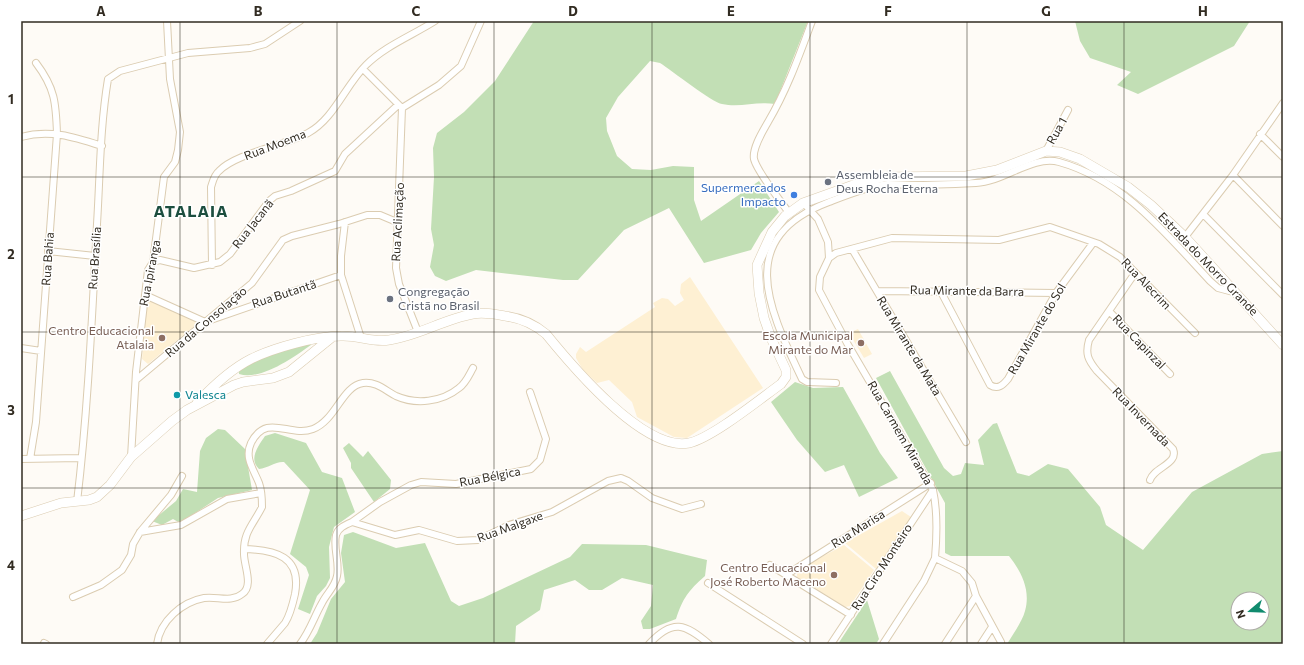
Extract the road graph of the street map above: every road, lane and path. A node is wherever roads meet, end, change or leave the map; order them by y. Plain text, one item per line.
1 (167, 21) edge
2 (300, 21) edge
3 (435, 21) edge
4 (481, 21) edge
5 (812, 21) edge
6 (168, 57) junction
7 (36, 63) dead end
8 (363, 69) junction
9 (1283, 103) edge
10 (400, 106) junction
11 (1068, 110) dead end
12 (57, 134) junction
13 (1260, 134) junction
14 (21, 137) edge
15 (102, 146) junction
16 (1046, 152) junction
17 (1283, 157) edge
18 (1233, 175) junction
19 (806, 206) junction
20 (789, 213) junction
21 (1203, 214) junction
22 (345, 222) junction
23 (399, 223) junction
24 (1283, 226) edge
25 (1185, 237) junction
26 (1093, 243) junction
27 (852, 249) junction
28 (48, 251) junction
29 (95, 256) junction
30 (829, 258) junction
31 (153, 262) junction
32 (212, 265) junction
33 (1135, 272) junction
34 (341, 275) junction
35 (940, 290) junction
36 (769, 291) junction
37 (877, 291) junction
38 (1233, 292) junction
39 (759, 293) junction
40 (1056, 293) junction
41 (145, 295) junction
42 (1283, 295) edge
43 (1109, 311) junction
44 (205, 322) junction
45 (418, 332) junction
46 (1194, 333) dead end
47 (334, 336) junction
48 (361, 338) junction
49 (1283, 345) edge
50 (21, 348) edge
51 (41, 351) junction
52 (236, 368) junction
53 (473, 368) dead end
54 (1170, 374) dead end
55 (136, 380) junction
56 (243, 382) junction
57 (836, 383) dead end
58 (530, 392) dead end
59 (197, 404) junction
60 (966, 442) dead end
61 (131, 457) junction
62 (80, 458) junction
63 (21, 459) edge
64 (30, 459) junction
65 (182, 476) dead end
66 (1150, 480) dead end
67 (932, 487) junction
68 (261, 493) junction
69 (77, 502) junction
70 (701, 504) dead end
71 (21, 516) edge
72 (352, 522) junction
73 (140, 532) junction
74 (244, 549) junction
75 (935, 558) junction
76 (770, 565) dead end
77 (786, 575) junction
78 (708, 583) dead end
79 (976, 596) junction
80 (73, 597) dead end
81 (851, 615) junction
82 (992, 627) junction
83 (1001, 642) dead end
84 (157, 644) edge
85 (267, 644) edge
86 (300, 644) edge
87 (649, 644) edge
88 (709, 644) edge
89 (803, 644) edge
90 (831, 644) edge
91 (884, 644) edge
92 (945, 644) edge
93 (981, 644) edge

1 - 6 street, Rua Ipiranga
2 - 6 street
3 - 8 street, Rua Moema
4 - 10 street, Rua Jacanã
5 - 20 street
6 - 15 street, Rua Brasília
6 - 31 street, Rua Ipiranga
7 - 12 street, Rua Bahia
8 - 10 street
8 - 32 street, Rua Moema
9 - 13 street
10 - 23 street, Rua Aclimação
10 - 32 street, Rua Jacanã
11 - 16 street, Rua 1
12 - 14 street
12 - 15 street
12 - 28 street, Rua Bahia
13 - 17 street
13 - 18 street
15 - 29 street, Rua Brasília
16 - 19 street, Estrada do Morro Grande
16 - 25 street, Estrada do Morro Grande
18 - 21 street
18 - 24 street
19 - 20 street, Estrada do Morro Grande
19 - 30 street
19 - 36 street
19 - 38 street
20 - 39 street, Estrada do Morro Grande
21 - 25 street
21 - 42 street
22 - 23 street, Rua da Consolação
22 - 34 street
22 - 44 street, Rua da Consolação
23 - 45 street, Rua Aclimação
25 - 38 street, Estrada do Morro Grande
26 - 27 street
26 - 33 street, Rua Alecrim
26 - 40 street, Rua Mirante do Sol
27 - 30 street
27 - 37 street, Rua Mirante da Mata
28 - 29 street
28 - 51 street, Rua Bahia
29 - 62 street, Rua Brasília
30 - 67 street, Rua Carmem Miranda
31 - 32 street, Rua Jacanã
31 - 41 street, Rua Ipiranga
33 - 43 street
33 - 46 street, Rua Alecrim
34 - 44 street, Rua Butantã
34 - 48 street
35 - 37 street, Rua Mirante da Barra
35 - 40 street, Rua Mirante da Barra
35 - 40 street, Rua Mirante do Sol
36 - 39 street
36 - 57 street
37 - 60 street, Rua Mirante da Mata
38 - 49 street, Estrada do Morro Grande
39 - 45 street, Estrada do Morro Grande
41 - 44 street
41 - 55 street, Rua Ipiranga
43 - 54 street, Rua Capinzal
43 - 66 street, Rua Invernada
44 - 55 street, Rua da Consolação
45 - 48 street, Estrada do Morro Grande
47 - 48 street, Estrada do Morro Grande
47 - 52 street, Estrada do Morro Grande
47 - 56 street, Estrada do Morro Grande
50 - 51 street
51 - 64 street, Rua Bahia
52 - 56 street
52 - 59 street, Estrada do Morro Grande
53 - 68 street
55 - 61 street, Rua Ipiranga
56 - 59 street, Estrada do Morro Grande
58 - 72 street, Rua Bélgica
59 - 61 street, Estrada do Morro Grande
61 - 69 street, Estrada do Morro Grande
62 - 64 street
62 - 69 street, Rua Brasília
63 - 64 street
65 - 73 street
67 - 75 street, Rua Carmem Miranda
67 - 77 street, Rua Marisa
67 - 81 street, Rua Ciro Monteiro
68 - 73 street
68 - 74 street
69 - 71 street, Estrada do Morro Grande
70 - 72 street, Rua Malgaxe
72 - 86 street
73 - 80 street
74 - 84 street
74 - 85 street
75 - 79 street
75 - 91 street, Rua Carmem Miranda
76 - 77 street
77 - 81 street
78 - 89 street
79 - 82 street
79 - 92 street
81 - 90 street, Rua Ciro Monteiro
82 - 83 street
82 - 93 street
87 - 88 street

